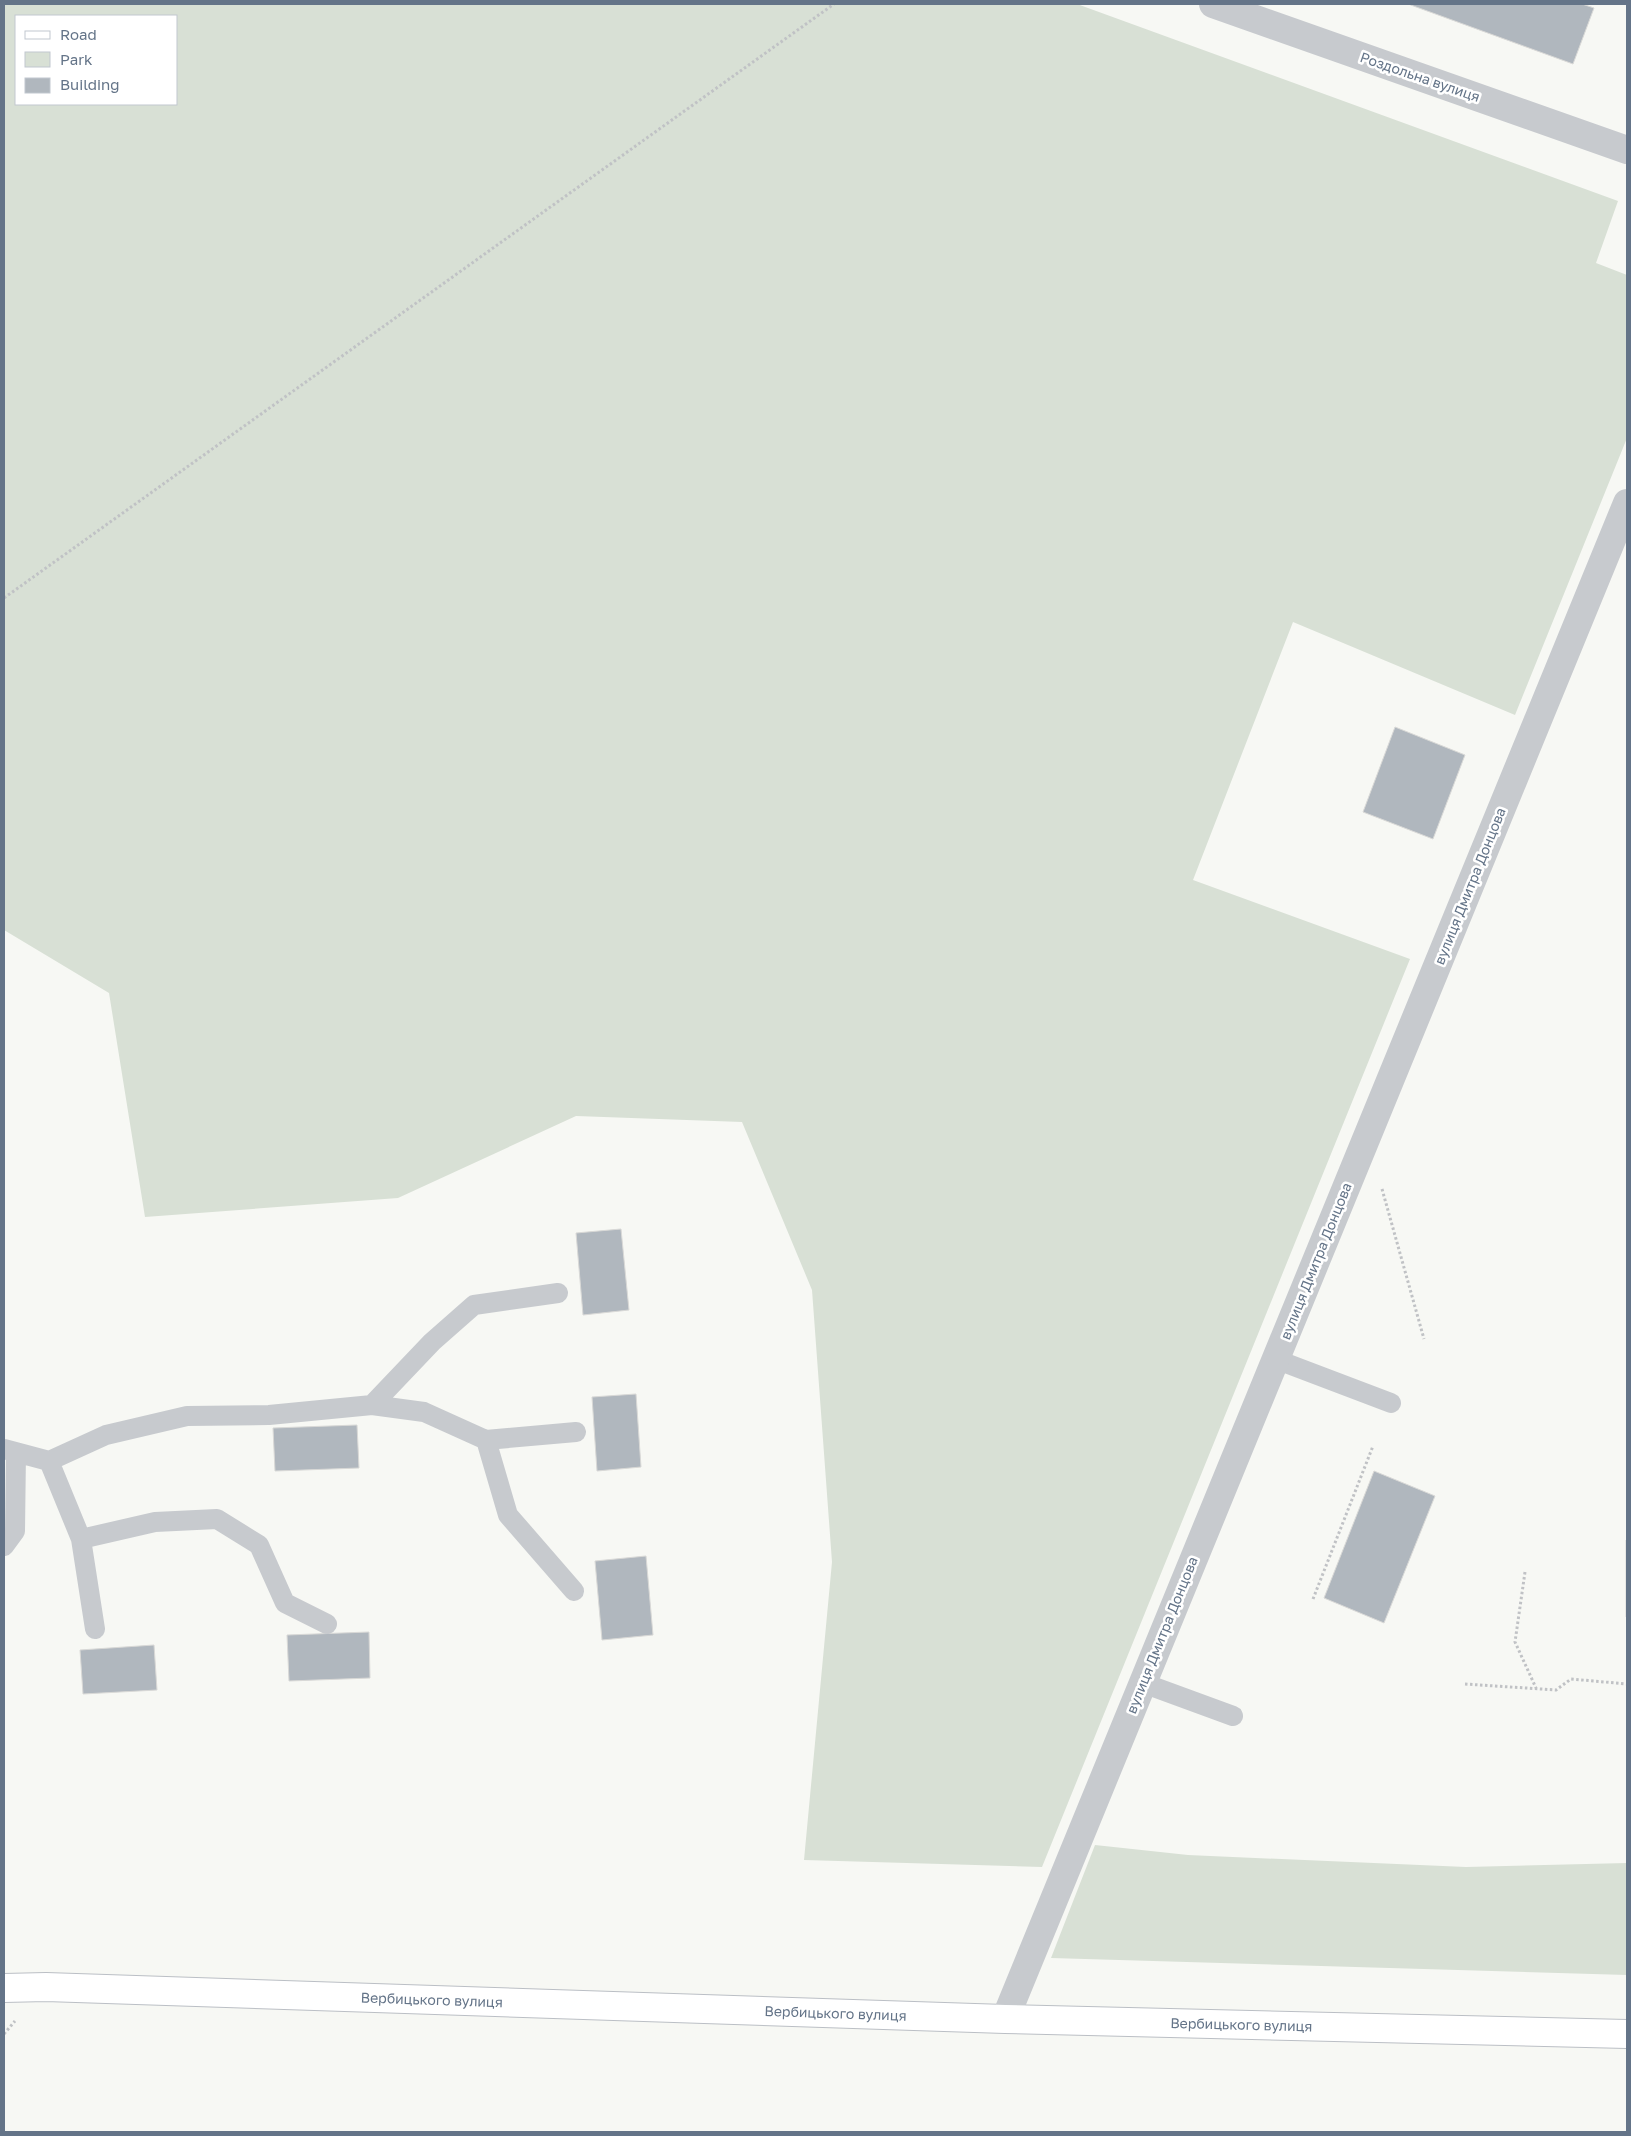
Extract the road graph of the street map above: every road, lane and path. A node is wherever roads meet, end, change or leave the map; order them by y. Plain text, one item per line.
1 (834, 4) edge
2 (1213, 4) edge
3 (1627, 150) edge
4 (1627, 503) edge
5 (4, 598) edge
6 (1367, 1136) junction
7 (558, 1294) dead end
8 (1424, 1339) dead end
9 (1275, 1359) junction
10 (1391, 1403) dead end
11 (372, 1404) junction
12 (576, 1432) dead end
13 (486, 1440) junction
14 (1373, 1446) dead end
15 (10, 1450) edge
16 (49, 1461) junction
17 (81, 1539) junction
18 (4, 1546) edge
19 (1524, 1572) dead end
20 (574, 1591) dead end
21 (1313, 1599) dead end
22 (327, 1624) dead end
23 (94, 1629) dead end
24 (1143, 1683) junction
25 (1465, 1684) dead end
26 (1627, 1684) edge
27 (1536, 1688) junction
28 (1233, 1716) dead end
29 (4, 1977) edge
30 (46, 1987) junction
31 (4, 1988) edge
32 (1005, 2019) junction
33 (1627, 2034) edge

1 - 5 path
2 - 3 street, Роздольна вулиця
4 - 6 street, вулиця Дмитра Донцова
6 - 8 path
6 - 9 street, вулиця Дмитра Донцова
7 - 11 lane
9 - 10 lane
9 - 24 street, вулиця Дмитра Донцова
11 - 13 lane
11 - 16 lane
12 - 13 lane
13 - 20 lane
14 - 21 path
15 - 16 lane
15 - 18 lane
16 - 17 lane
17 - 22 lane
17 - 23 lane
19 - 27 path
24 - 28 lane
24 - 32 street, вулиця Дмитра Донцова
25 - 27 path
26 - 27 path
29 - 30 main road, Вербицького вулиця
30 - 31 main road, Вербицького вулиця
30 - 32 main road, Вербицького вулиця
32 - 33 main road, Вербицького вулиця

